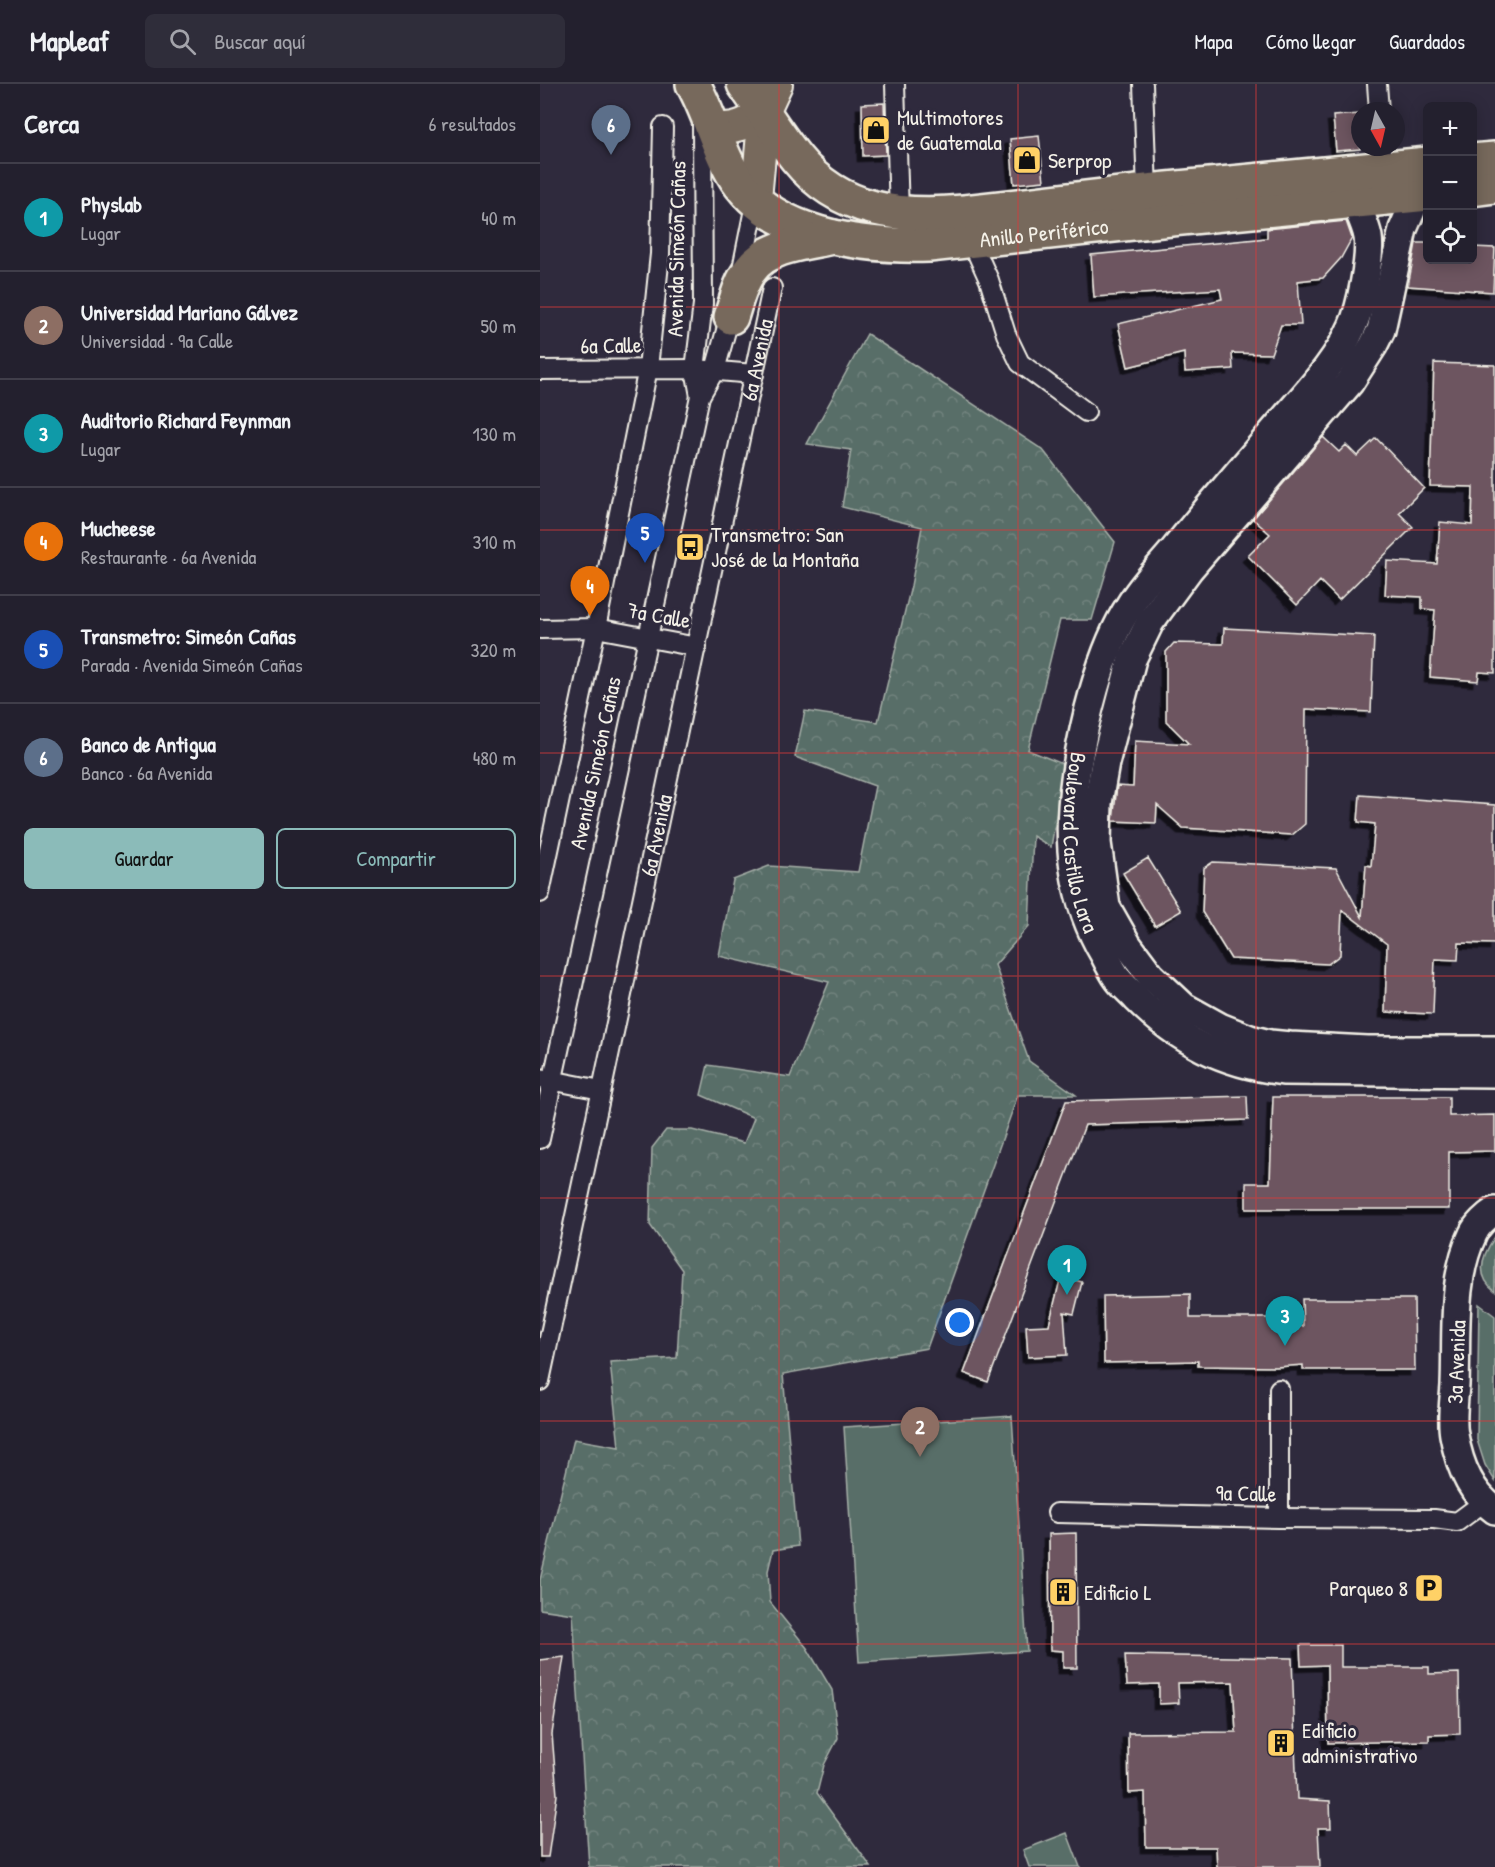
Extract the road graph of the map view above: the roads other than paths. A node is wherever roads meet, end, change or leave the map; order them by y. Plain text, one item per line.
1 (895, 84) edge
2 (1143, 84) edge
3 (1377, 84) edge
4 (761, 96) edge
5 (704, 99) edge
6 (1378, 102) edge
7 (663, 127) dead end
8 (1382, 158) edge
9 (1495, 159) edge
10 (1477, 161) edge
11 (1423, 183) edge
12 (1423, 184) edge
13 (1423, 186) edge
14 (1495, 186) edge
15 (1477, 188) edge
16 (1147, 191) junction
17 (756, 199) junction
18 (1355, 202) junction
19 (899, 214) junction
20 (836, 237) junction
21 (971, 240) junction
22 (753, 298) junction
23 (648, 368) junction
24 (695, 369) junction
25 (540, 370) edge
26 (715, 370) junction
27 (754, 374) junction
28 (700, 396) junction
29 (1086, 412) dead end
30 (1130, 605) junction
31 (1150, 622) junction
32 (596, 628) junction
33 (540, 629) edge
34 (646, 638) junction
35 (697, 647) junction
36 (1089, 880) junction
37 (540, 893) edge
38 (1495, 1050) edge
39 (1453, 1062) junction
40 (1495, 1073) edge
41 (546, 1079) edge
42 (601, 1090) junction
43 (540, 1139) edge
44 (1495, 1211) edge
45 (540, 1381) edge
46 (1279, 1389) dead end
47 (1485, 1502) edge
48 (1057, 1513) dead end
49 (1279, 1518) junction

1 - 19 street
2 - 16 street
3 - 6 street
4 - 5 main road
4 - 17 main road
4 - 19 highway, Anillo Periférico
5 - 17 highway, Anillo Periférico
5 - 24 street, Avenida Simeón Cañas
7 - 23 street
8 - 11 highway, Anillo Periférico
8 - 16 highway, Anillo Periférico
9 - 10 highway
12 - 18 highway, Anillo Periférico
13 - 31 street, Boulevard Castillo Lara
14 - 15 highway
16 - 19 highway, Anillo Periférico
17 - 20 highway, Anillo Periférico
17 - 22 street, Avenida Simeón Cañas
18 - 21 highway, Anillo Periférico
18 - 30 street, Boulevard Castillo Lara
20 - 21 highway, Anillo Periférico
20 - 22 highway
21 - 29 street
22 - 26 street, Avenida Simeón Cañas
22 - 27 street, 6a Avenida
23 - 24 street, 6a Calle
23 - 25 street, 6a Calle
23 - 32 street
24 - 26 street, 6a Calle
24 - 28 street, Avenida Simeón Cañas
26 - 27 street, 6a Calle
26 - 28 street, Avenida Simeón Cañas
27 - 35 street, 6a Avenida
28 - 34 street, Avenida Simeón Cañas
30 - 31 street
30 - 36 street, Boulevard Castillo Lara
31 - 36 street, Boulevard Castillo Lara
32 - 33 street, 7a Calle
32 - 34 street, 7a Calle
32 - 37 street
34 - 35 street, 7a Calle
34 - 41 street, Avenida Simeón Cañas
35 - 42 street, 6a Avenida
36 - 39 street, Boulevard Castillo Lara
38 - 39 street, Boulevard Castillo Lara
39 - 40 street, Boulevard Castillo Lara
41 - 42 street
41 - 43 street, Avenida Simeón Cañas
42 - 45 street, 6a Avenida
44 - 47 street, 3a Avenida
46 - 49 street
47 - 49 street, 9a Calle
48 - 49 street, 9a Calle

